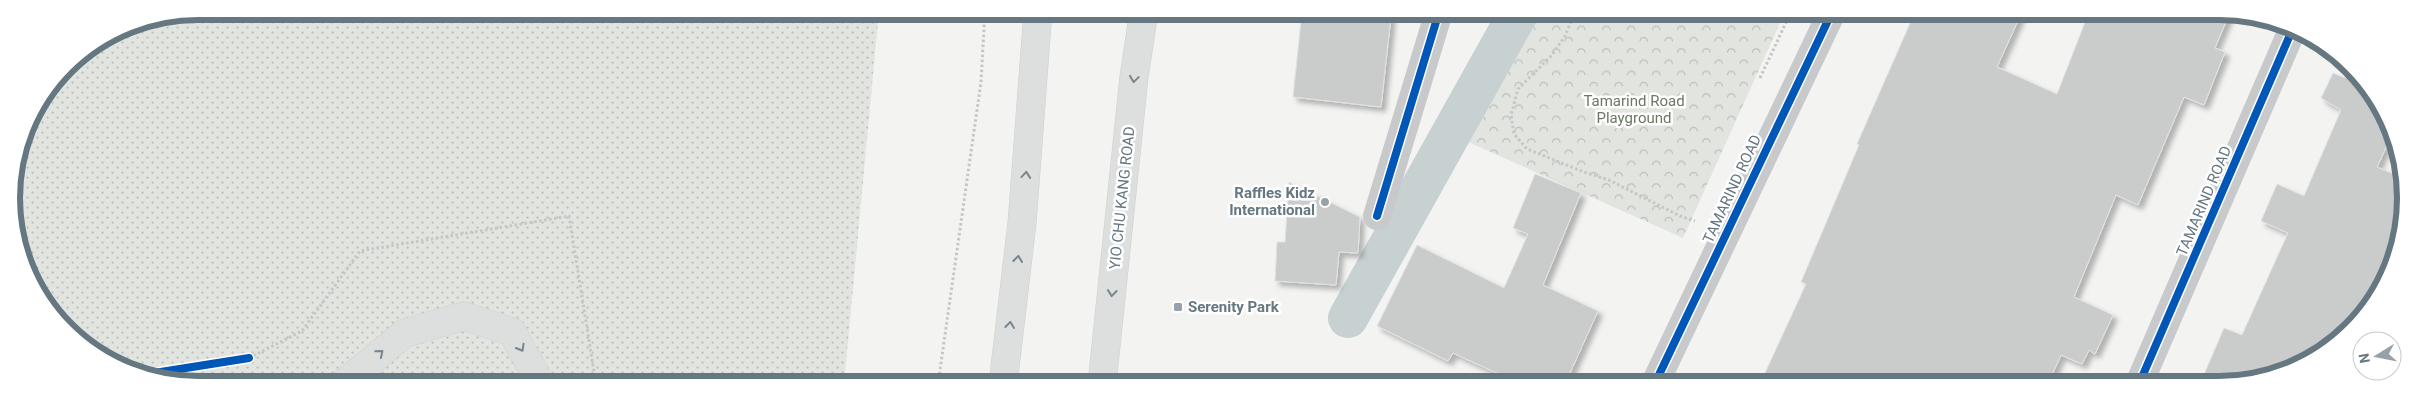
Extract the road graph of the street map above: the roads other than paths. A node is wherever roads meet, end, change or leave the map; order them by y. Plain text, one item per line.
1 (1039, 20) edge
2 (1143, 20) edge
3 (1437, 20) edge
4 (1828, 20) edge
5 (2291, 35) edge
6 (1378, 216) dead end
7 (353, 376) edge
8 (535, 376) edge
9 (1004, 376) edge
10 (1103, 376) edge
11 (1658, 376) edge
12 (2142, 376) edge

9 -> 1 main road
2 -> 10 main road, YIO CHU KANG ROAD
3 - 6 street
4 - 11 street, TAMARIND ROAD
5 - 12 street, TAMARIND ROAD
7 -> 8 main road

